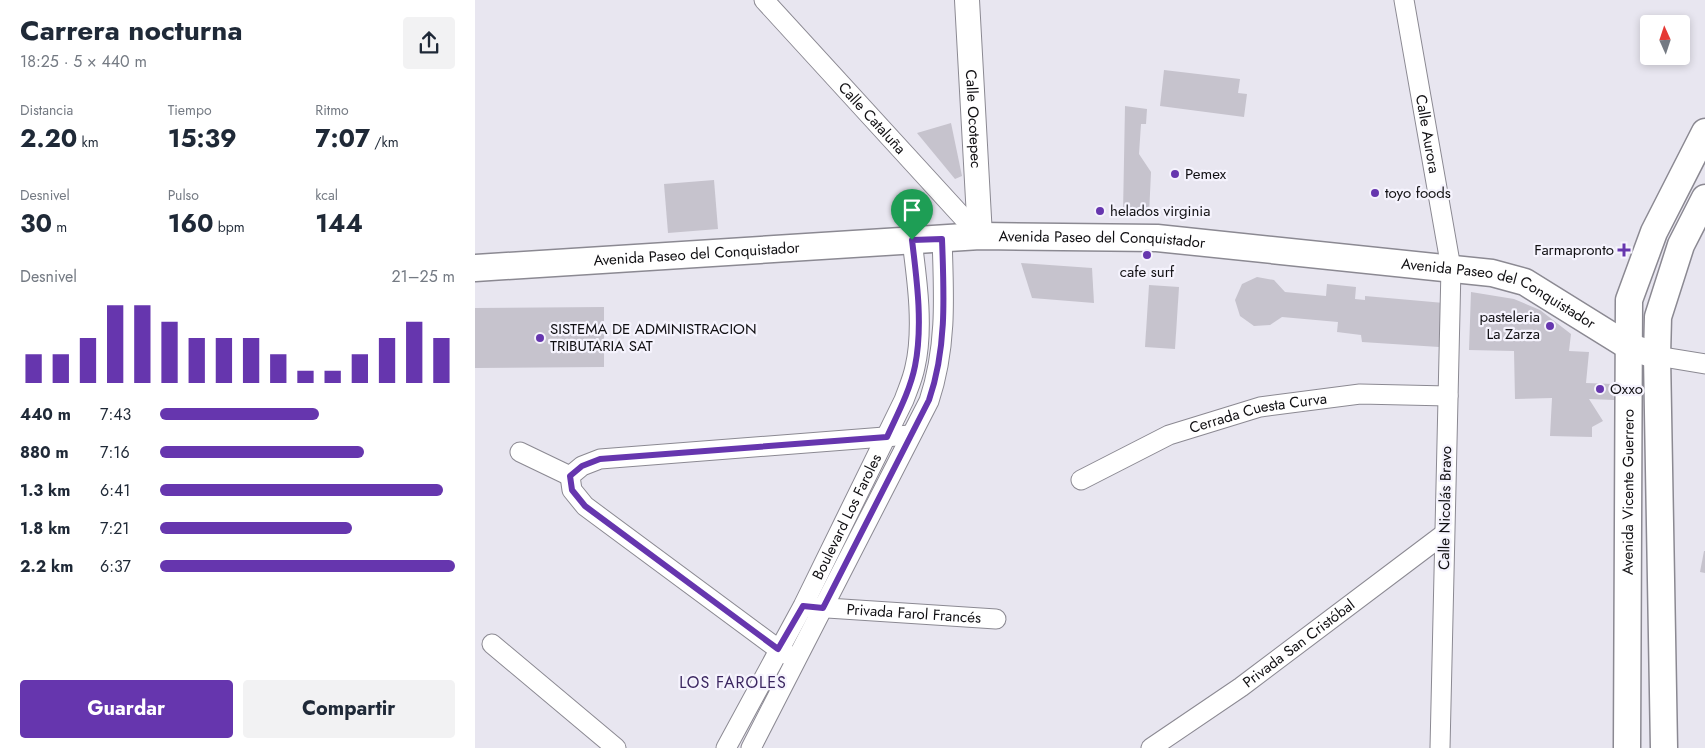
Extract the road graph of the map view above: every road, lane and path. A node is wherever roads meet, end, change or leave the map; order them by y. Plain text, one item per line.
1 (764, 0) edge
2 (967, 0) edge
3 (1404, 0) edge
4 (1705, 132) edge
5 (1705, 198) edge
6 (980, 236) junction
7 (942, 239) junction
8 (912, 240) junction
9 (475, 268) edge
10 (1451, 268) junction
11 (1627, 346) junction
12 (1657, 356) junction
13 (1705, 364) edge
14 (1448, 396) junction
15 (910, 435) junction
16 (887, 437) junction
17 (520, 452) dead end
18 (570, 476) junction
19 (1081, 480) dead end
20 (1444, 534) junction
21 (803, 606) junction
22 (823, 608) junction
23 (996, 619) dead end
24 (492, 644) dead end
25 (778, 649) junction
26 (795, 659) junction
27 (615, 748) edge
28 (726, 748) edge
29 (751, 748) edge
30 (1151, 748) edge
31 (1441, 748) edge
32 (1627, 748) edge
33 (1664, 748) edge

1 - 6 street, Calle Cataluña
2 - 6 street, Calle Ocotepec
3 - 10 street, Calle Aurora
4 - 11 main road, Avenida Vicente Guerrero
5 - 12 main road, Avenida Vicente Guerrero
6 - 7 main road, Avenida Paseo del Conquistador
6 - 10 main road, Avenida Paseo del Conquistador
7 - 8 main road, Avenida Paseo del Conquistador
7 - 15 street, Boulevard Los Faroles
8 - 9 main road, Avenida Paseo del Conquistador
8 - 16 street, Boulevard Los Faroles
10 - 11 main road, Avenida Paseo del Conquistador
10 - 14 street, Calle Nicolás Bravo
11 - 12 main road, Avenida Paseo del Conquistador
11 - 32 main road, Avenida Vicente Guerrero
12 - 13 street, Avenida Paseo del Conquistador
12 - 33 main road, Avenida Vicente Guerrero
14 - 19 street, Cerrada Cuesta Curva
14 - 20 street, Calle Nicolás Bravo
15 - 16 street
15 - 22 street, Boulevard Los Faroles
16 - 18 street
16 - 21 street, Boulevard Los Faroles
17 - 18 street
18 - 25 street
20 - 30 street, Privada San Cristóbal
20 - 31 street, Calle Nicolás Bravo
21 - 22 street, Privada Farol Francés
21 - 25 street, Boulevard Los Faroles
22 - 23 street, Privada Farol Francés
22 - 26 street, Boulevard Los Faroles
24 - 27 street
25 - 26 street
25 - 28 street, Boulevard Los Faroles
26 - 29 street, Boulevard Los Faroles

